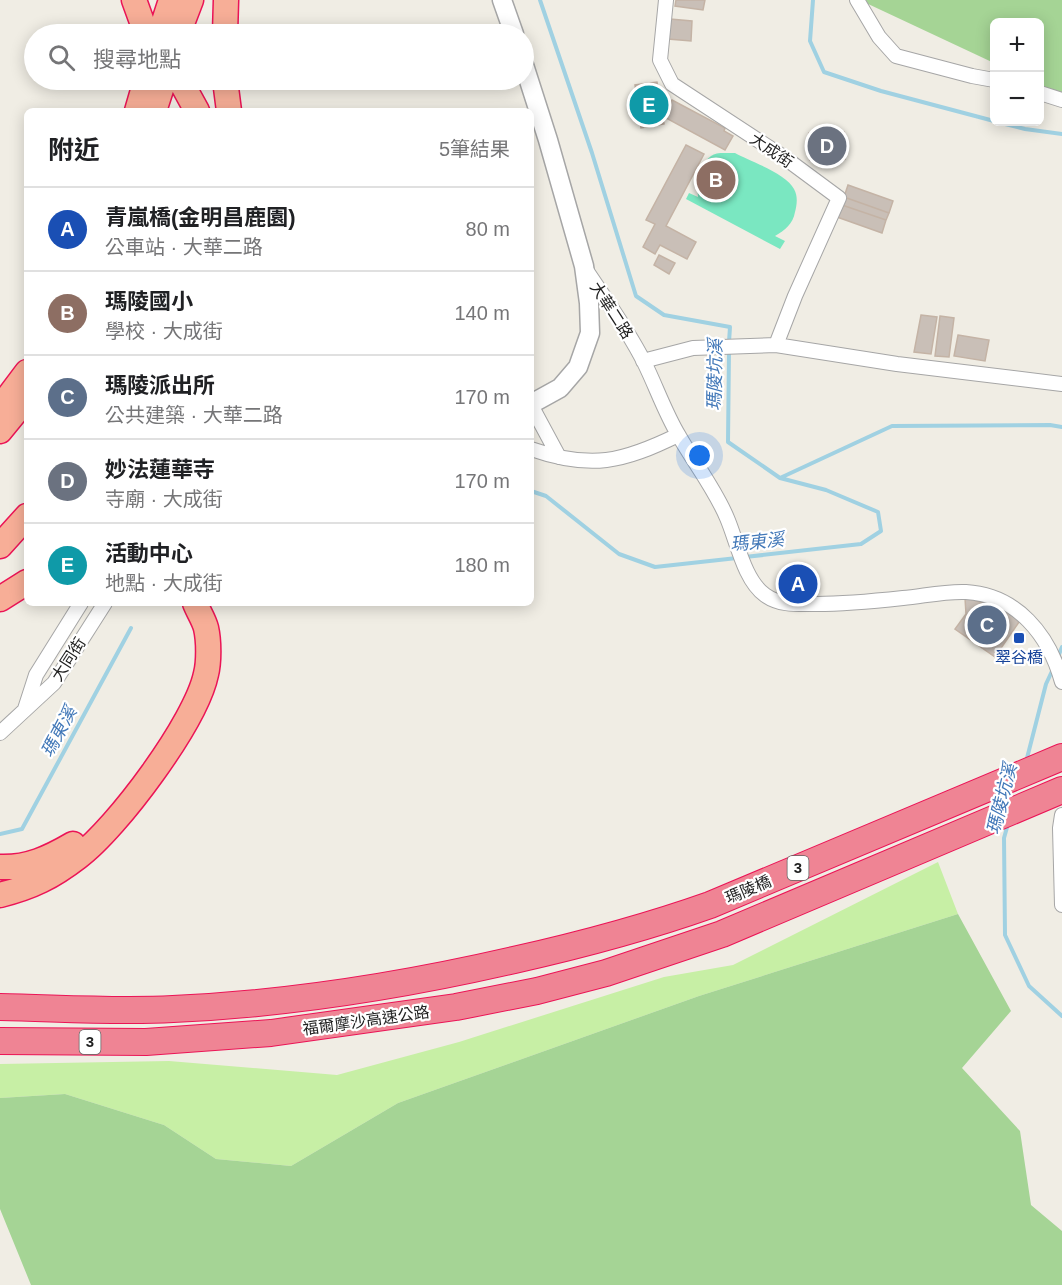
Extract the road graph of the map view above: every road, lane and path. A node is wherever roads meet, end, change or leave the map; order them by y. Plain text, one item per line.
1 (134, 0) edge
2 (171, 0) edge
3 (191, 0) edge
4 (226, 0) edge
5 (502, 0) edge
6 (666, 0) edge
7 (857, 0) edge
8 (143, 24) edge
9 (163, 24) edge
10 (182, 24) edge
11 (225, 24) edge
12 (510, 24) edge
13 (990, 79) edge
14 (185, 90) edge
15 (226, 90) edge
16 (532, 90) edge
17 (156, 91) edge
18 (1044, 94) edge
19 (1062, 100) edge
20 (140, 108) edge
21 (195, 108) edge
22 (229, 108) edge
23 (584, 266) junction
24 (776, 345) junction
25 (643, 361) junction
26 (24, 376) edge
27 (1062, 384) edge
28 (24, 402) edge
29 (534, 402) edge
30 (0, 408) edge
31 (534, 410) edge
32 (0, 431) edge
33 (678, 435) junction
34 (534, 450) edge
35 (559, 457) junction
36 (24, 519) edge
37 (0, 546) edge
38 (24, 584) edge
39 (0, 599) edge
40 (79, 606) edge
41 (103, 606) edge
42 (182, 606) edge
43 (196, 606) edge
44 (1061, 679) edge
45 (25, 710) junction
46 (0, 733) edge
47 (1062, 757) edge
48 (1062, 790) edge
49 (1062, 815) edge
50 (0, 867) edge
51 (0, 895) edge
52 (1062, 905) edge
53 (722, 934) joint
54 (526, 957) joint
55 (0, 1007) edge
56 (0, 1041) edge

1 - 8 highway
2 - 9 highway
3 - 10 highway
4 - 11 highway
5 - 12 street
6 - 24 street, 大成街
7 - 13 street
14 - 21 highway
15 - 22 highway
16 - 23 street, 大華二路
17 - 20 highway
18 - 19 street
23 - 25 street, 大華二路
23 - 29 street
24 - 25 street
24 - 27 street
25 - 33 street, 大華二路
26 - 30 highway
28 - 32 highway
31 - 35 street
33 - 35 street
33 - 44 street, 大華二路
34 - 35 street
36 - 37 highway
38 - 39 highway
40 - 45 street, 大同街
41 - 45 street, 大同街
42 - 50 highway
43 - 51 highway
45 - 46 street, 大同街
47 - 54 highway, 瑪陵橋 / 3
48 - 53 highway, 瑪陵橋 / 3
49 - 52 street
53 - 56 highway, 福爾摩沙高速公路 / 3
54 - 55 highway, 福爾摩沙高速公路 / 3

